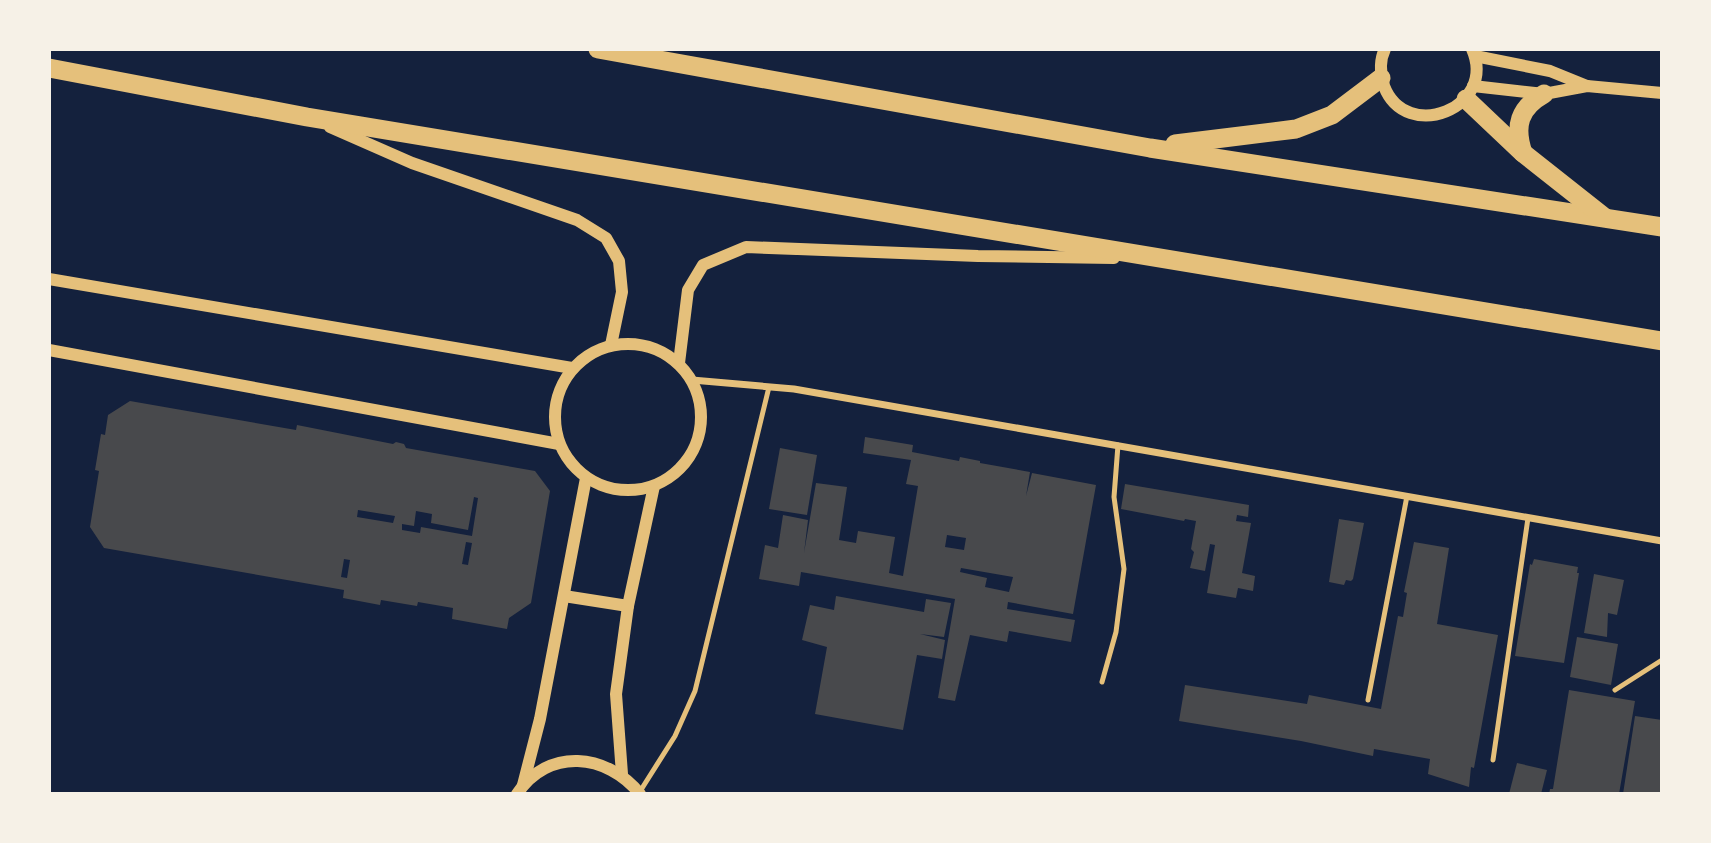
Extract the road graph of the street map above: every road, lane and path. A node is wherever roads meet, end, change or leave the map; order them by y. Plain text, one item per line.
1 (598, 49) edge
2 (1385, 49) edge
3 (1474, 52) edge
4 (49, 68) edge
5 (1381, 78) junction
6 (1587, 86) junction
7 (1469, 92) junction
8 (1662, 93) edge
9 (1544, 94) junction
10 (307, 117) junction
11 (1150, 148) junction
12 (1523, 153) junction
13 (1605, 218) junction
14 (1662, 227) edge
15 (1166, 258) junction
16 (49, 279) edge
17 (1662, 341) edge
18 (611, 345) junction
19 (49, 350) edge
20 (679, 363) junction
21 (572, 368) junction
22 (692, 380) junction
23 (769, 387) junction
24 (559, 444) junction
25 (1118, 445) junction
26 (586, 478) junction
27 (654, 486) junction
28 (1408, 496) junction
29 (1528, 518) junction
30 (1662, 541) edge
31 (564, 596) junction
32 (628, 606) junction
33 (1662, 660) edge
34 (1102, 682) dead end
35 (1615, 690) dead end
36 (1367, 700) dead end
37 (1493, 760) dead end
38 (622, 774) junction
39 (520, 790) edge
40 (639, 793) edge

1 - 11 highway
2 - 5 street
3 - 6 street
3 - 7 street
4 - 10 highway
5 - 7 street
5 - 11 highway
6 - 8 street
6 - 9 street
7 - 9 street
7 - 12 highway
9 - 12 highway
10 - 15 highway
10 - 18 street
11 - 13 highway
12 - 13 highway
13 - 14 highway
15 - 17 highway
15 - 20 street
16 - 21 street
18 - 20 street
18 - 21 street
19 - 24 street
20 - 22 street
21 - 24 street
22 - 23 street
22 - 27 street
23 - 25 street
23 - 40 lane
24 - 26 street
25 - 28 street
25 - 34 lane
26 - 27 street
26 - 31 street
27 - 32 street
28 - 29 street
28 - 36 lane
29 - 30 street
29 - 37 lane
31 - 32 street
31 - 39 street
32 - 38 street
33 - 35 lane
38 - 39 street
38 - 40 street

